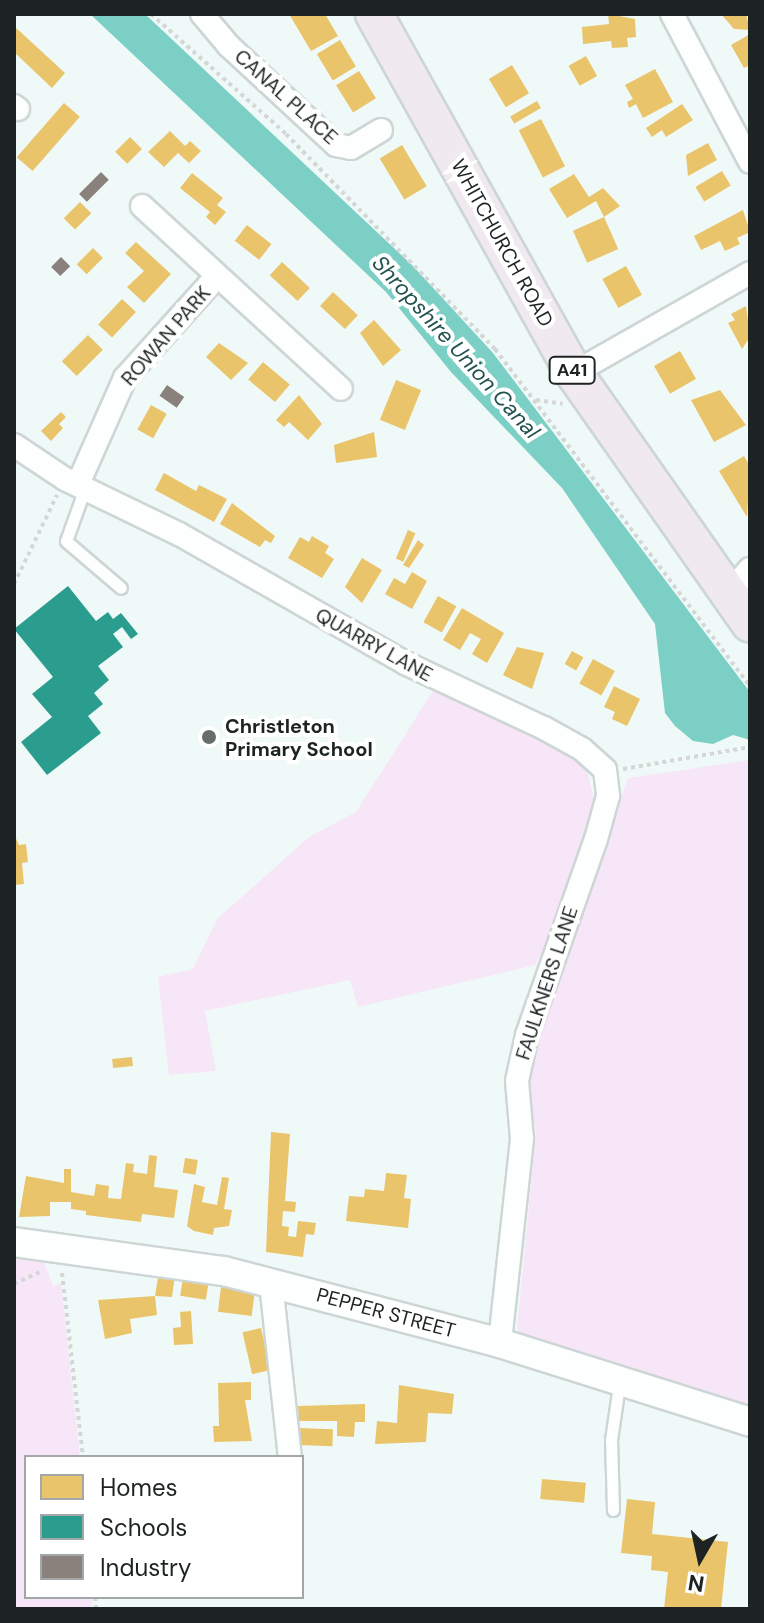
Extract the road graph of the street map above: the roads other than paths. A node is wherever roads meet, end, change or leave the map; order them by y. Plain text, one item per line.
1 (202, 14) edge
2 (374, 14) edge
3 (672, 14) edge
4 (381, 130) dead end
5 (750, 162) edge
6 (142, 206) dead end
7 (750, 273) edge
8 (217, 276) junction
9 (574, 373) junction
10 (341, 389) dead end
11 (14, 445) edge
12 (76, 484) junction
13 (739, 581) edge
14 (121, 588) dead end
15 (750, 623) edge
16 (605, 770) joint
17 (14, 1242) edge
18 (271, 1283) junction
19 (500, 1343) junction
20 (619, 1385) junction
21 (750, 1422) edge
22 (290, 1455) edge
23 (613, 1510) dead end

1 - 4 street, CANAL PLACE
2 - 9 highway, WHITCHURCH ROAD / A41
3 - 5 street
6 - 8 street, ROWAN PARK
7 - 9 street
8 - 10 street, ROWAN PARK
8 - 12 street, ROWAN PARK
9 - 13 highway, WHITCHURCH ROAD / A41
11 - 12 street, QUARRY LANE
12 - 14 lane
12 - 16 street, QUARRY LANE
13 - 15 highway, WHITCHURCH ROAD / A41
16 - 19 street, FAULKNERS LANE
17 - 18 street, PEPPER STREET
18 - 19 street, PEPPER STREET
18 - 22 street
19 - 20 street, PEPPER STREET
20 - 21 street, PEPPER STREET
20 - 23 lane

